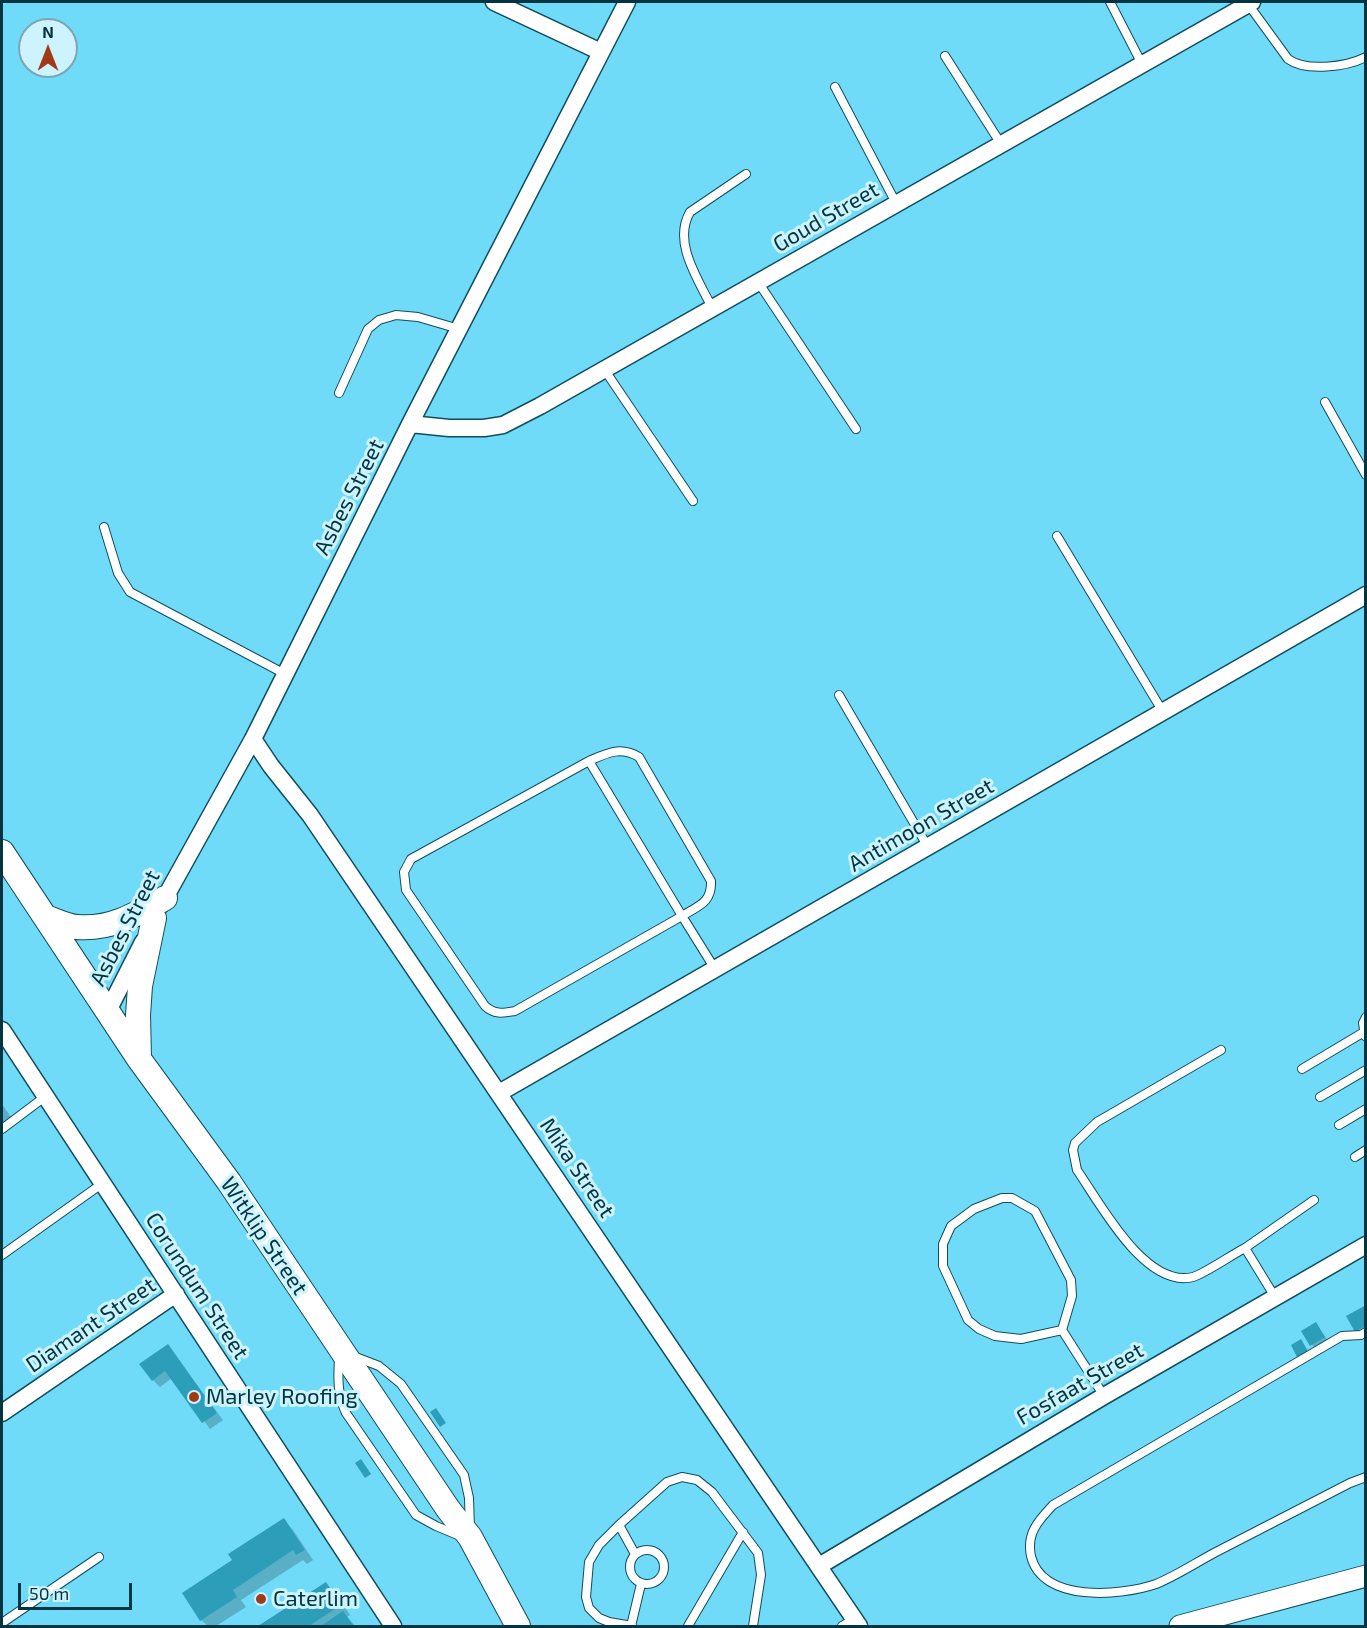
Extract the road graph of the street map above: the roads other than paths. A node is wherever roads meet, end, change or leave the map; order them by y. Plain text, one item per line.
1 (494, 2) edge
2 (627, 2) edge
3 (1110, 2) edge
4 (1250, 3) edge
5 (601, 52) junction
6 (945, 56) dead end
7 (1365, 57) edge
8 (1142, 64) junction
9 (835, 87) dead end
10 (1001, 144) junction
11 (746, 174) dead end
12 (896, 203) junction
13 (758, 282) junction
14 (712, 308) junction
15 (459, 329) junction
16 (604, 369) junction
17 (339, 393) dead end
18 (1325, 402) dead end
19 (410, 424) junction
20 (856, 429) dead end
21 (1365, 475) edge
22 (693, 501) dead end
23 (104, 527) dead end
24 (1057, 536) dead end
25 (1365, 596) edge
26 (285, 674) junction
27 (839, 695) dead end
28 (1163, 712) junction
29 (253, 739) junction
30 (588, 761) junction
31 (928, 847) junction
32 (2, 852) edge
33 (160, 908) junction
34 (681, 916) junction
35 (45, 917) junction
36 (715, 969) junction
37 (108, 1011) junction
38 (1365, 1017) edge
39 (2, 1030) edge
40 (1365, 1034) edge
41 (1221, 1050) dead end
42 (139, 1059) junction
43 (1302, 1069) dead end
44 (1365, 1070) edge
45 (499, 1093) junction
46 (46, 1096) junction
47 (1320, 1097) dead end
48 (1365, 1109) edge
49 (1339, 1125) dead end
50 (2, 1129) edge
51 (1365, 1150) edge
52 (1355, 1156) dead end
53 (103, 1183) junction
54 (1314, 1200) dead end
55 (1365, 1245) edge
56 (1245, 1248) junction
57 (2, 1255) edge
58 (176, 1294) junction
59 (1275, 1297) junction
60 (1062, 1330) junction
61 (1365, 1332) edge
62 (340, 1350) junction
63 (1104, 1396) junction
64 (2, 1413) edge
65 (1365, 1477) edge
66 (619, 1525) junction
67 (743, 1532) junction
68 (471, 1539) junction
69 (635, 1554) junction
70 (99, 1557) dead end
71 (819, 1566) junction
72 (1365, 1576) edge
73 (641, 1584) junction
74 (2, 1623) edge
75 (852, 1624) edge
76 (393, 1626) edge
77 (518, 1626) edge
78 (632, 1626) edge
79 (688, 1626) edge
80 (753, 1626) edge
81 (1180, 1626) edge

1 - 5 street
2 - 5 street, Asbes Street
3 - 8 lane
4 - 7 lane
4 - 8 street, Goud Street
5 - 15 street, Asbes Street
6 - 10 lane
8 - 10 street, Goud Street
9 - 12 lane
10 - 12 street, Goud Street
11 - 14 lane
12 - 13 street, Goud Street
13 - 14 street, Goud Street
13 - 20 lane
14 - 16 street, Goud Street
15 - 17 lane
15 - 19 street, Asbes Street
16 - 19 street, Goud Street
16 - 22 lane
18 - 21 lane
19 - 26 street, Asbes Street
23 - 26 lane
24 - 28 lane
25 - 28 street, Antimoon Street
26 - 29 street, Asbes Street
27 - 31 lane
28 - 31 street, Antimoon Street
29 - 33 street, Asbes Street
29 - 45 street, Mika Street
30 - 34 lane
30 - 34 lane
30 - 34 lane
31 - 36 street, Antimoon Street
32 - 35 main road, Witklip Street
33 - 35 main road
33 - 37 street, Asbes Street
33 - 42 main road
34 - 36 lane
35 - 37 main road, Witklip Street
36 - 45 street, Antimoon Street
37 - 42 main road, Witklip Street
38 - 40 lane
39 - 46 street, Corundum Street
40 - 43 lane
41 - 56 lane
42 - 62 main road, Witklip Street
44 - 47 lane
45 - 71 street, Mika Street
46 - 50 lane
46 - 53 street, Corundum Street
48 - 49 lane
51 - 52 lane
53 - 57 lane
53 - 58 street, Corundum Street
54 - 56 lane
55 - 59 street, Fosfaat Street
56 - 59 lane
58 - 64 street, Diamant Street
58 - 76 street, Corundum Street
59 - 63 street, Fosfaat Street
60 - 60 lane
60 - 63 lane
61 - 65 lane
62 - 68 main road, Witklip Street
62 - 68 lane
63 - 71 street, Fosfaat Street
66 - 67 lane
66 - 69 lane
66 - 78 lane
67 - 79 lane
67 - 80 lane
68 - 77 main road, Witklip Street
69 - 73 lane
69 - 73 lane
70 - 74 lane
71 - 75 street, Mika Street
72 - 81 street
73 - 78 lane

